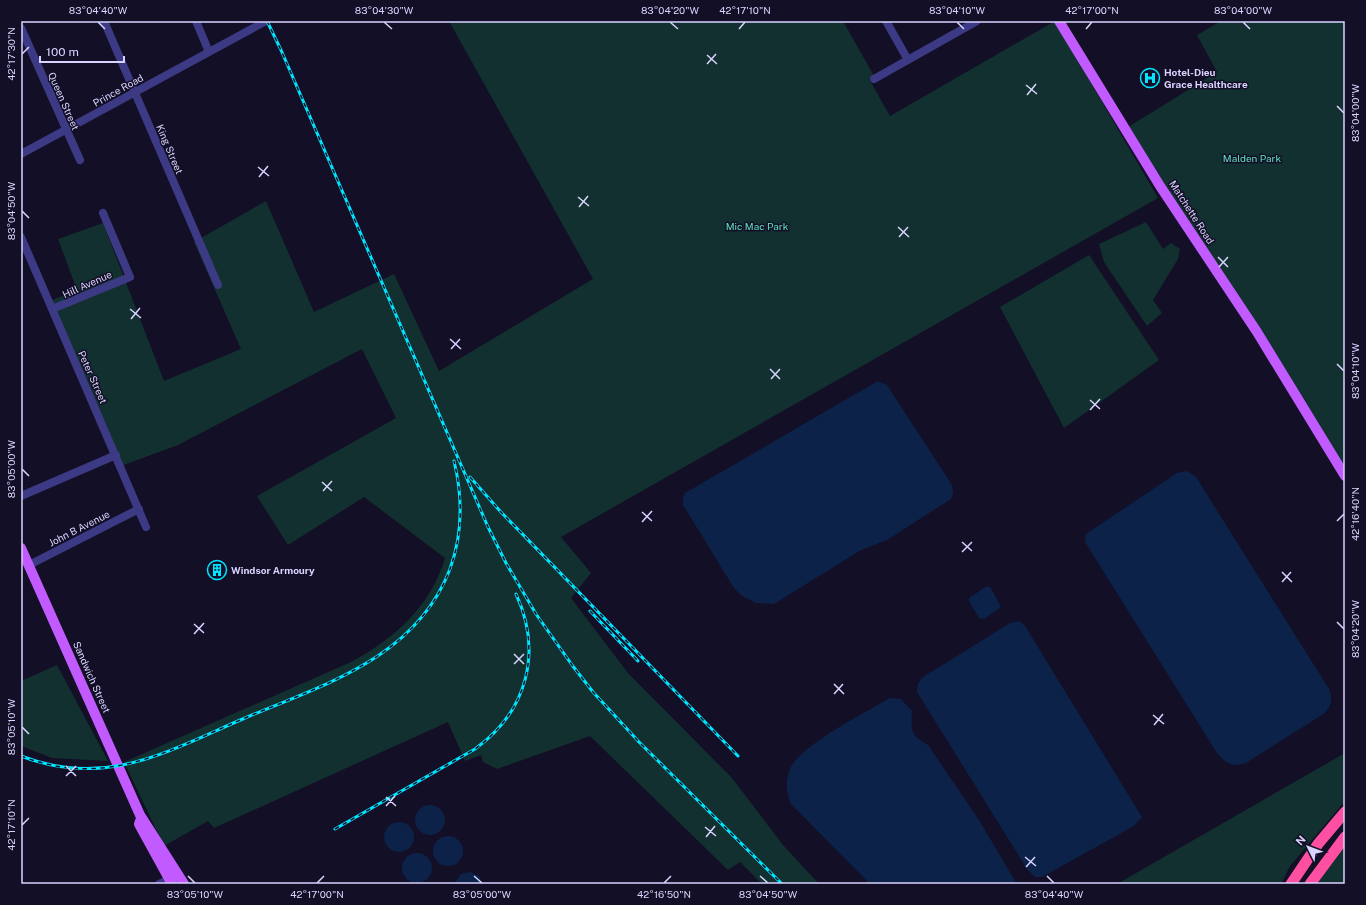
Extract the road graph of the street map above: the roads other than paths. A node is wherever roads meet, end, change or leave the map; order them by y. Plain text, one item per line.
1 (104, 21) edge
2 (196, 21) edge
3 (266, 21) edge
4 (886, 21) edge
5 (1059, 21) edge
6 (973, 22) edge
7 (21, 28) edge
8 (209, 52) junction
9 (908, 60) junction
10 (874, 79) dead end
11 (135, 92) junction
12 (65, 130) junction
13 (21, 154) edge
14 (80, 160) dead end
15 (103, 213) dead end
16 (21, 237) edge
17 (23, 246) edge
18 (218, 285) dead end
19 (52, 309) junction
20 (116, 455) junction
21 (1345, 476) edge
22 (21, 496) edge
23 (139, 509) junction
24 (146, 526) dead end
25 (21, 548) edge
26 (29, 565) junction
27 (1345, 812) edge
28 (1345, 837) edge
29 (169, 881) edge
30 (184, 884) edge
31 (1291, 884) edge
32 (1310, 884) edge

1 - 11 street, King Street
2 - 8 street
3 - 8 street, Prince Road
4 - 9 street
5 - 21 main road, Matchette Road
6 - 9 street
7 - 12 street, Queen Street
8 - 11 street, Prince Road
9 - 10 street
11 - 12 street, Prince Road
11 - 18 street, King Street
12 - 13 street, Prince Road
12 - 14 street, Queen Street
15 - 19 street, Hill Avenue
16 - 17 street, Peter Street
17 - 19 street, Peter Street
19 - 20 street, Peter Street
20 - 22 street
20 - 23 street, Peter Street
23 - 24 street, Peter Street
23 - 26 street, John B Avenue
25 - 26 main road, Sandwich Street
26 - 29 main road, Sandwich Street
27 - 31 highway
28 - 32 highway
29 - 30 main road, Sandwich Street

